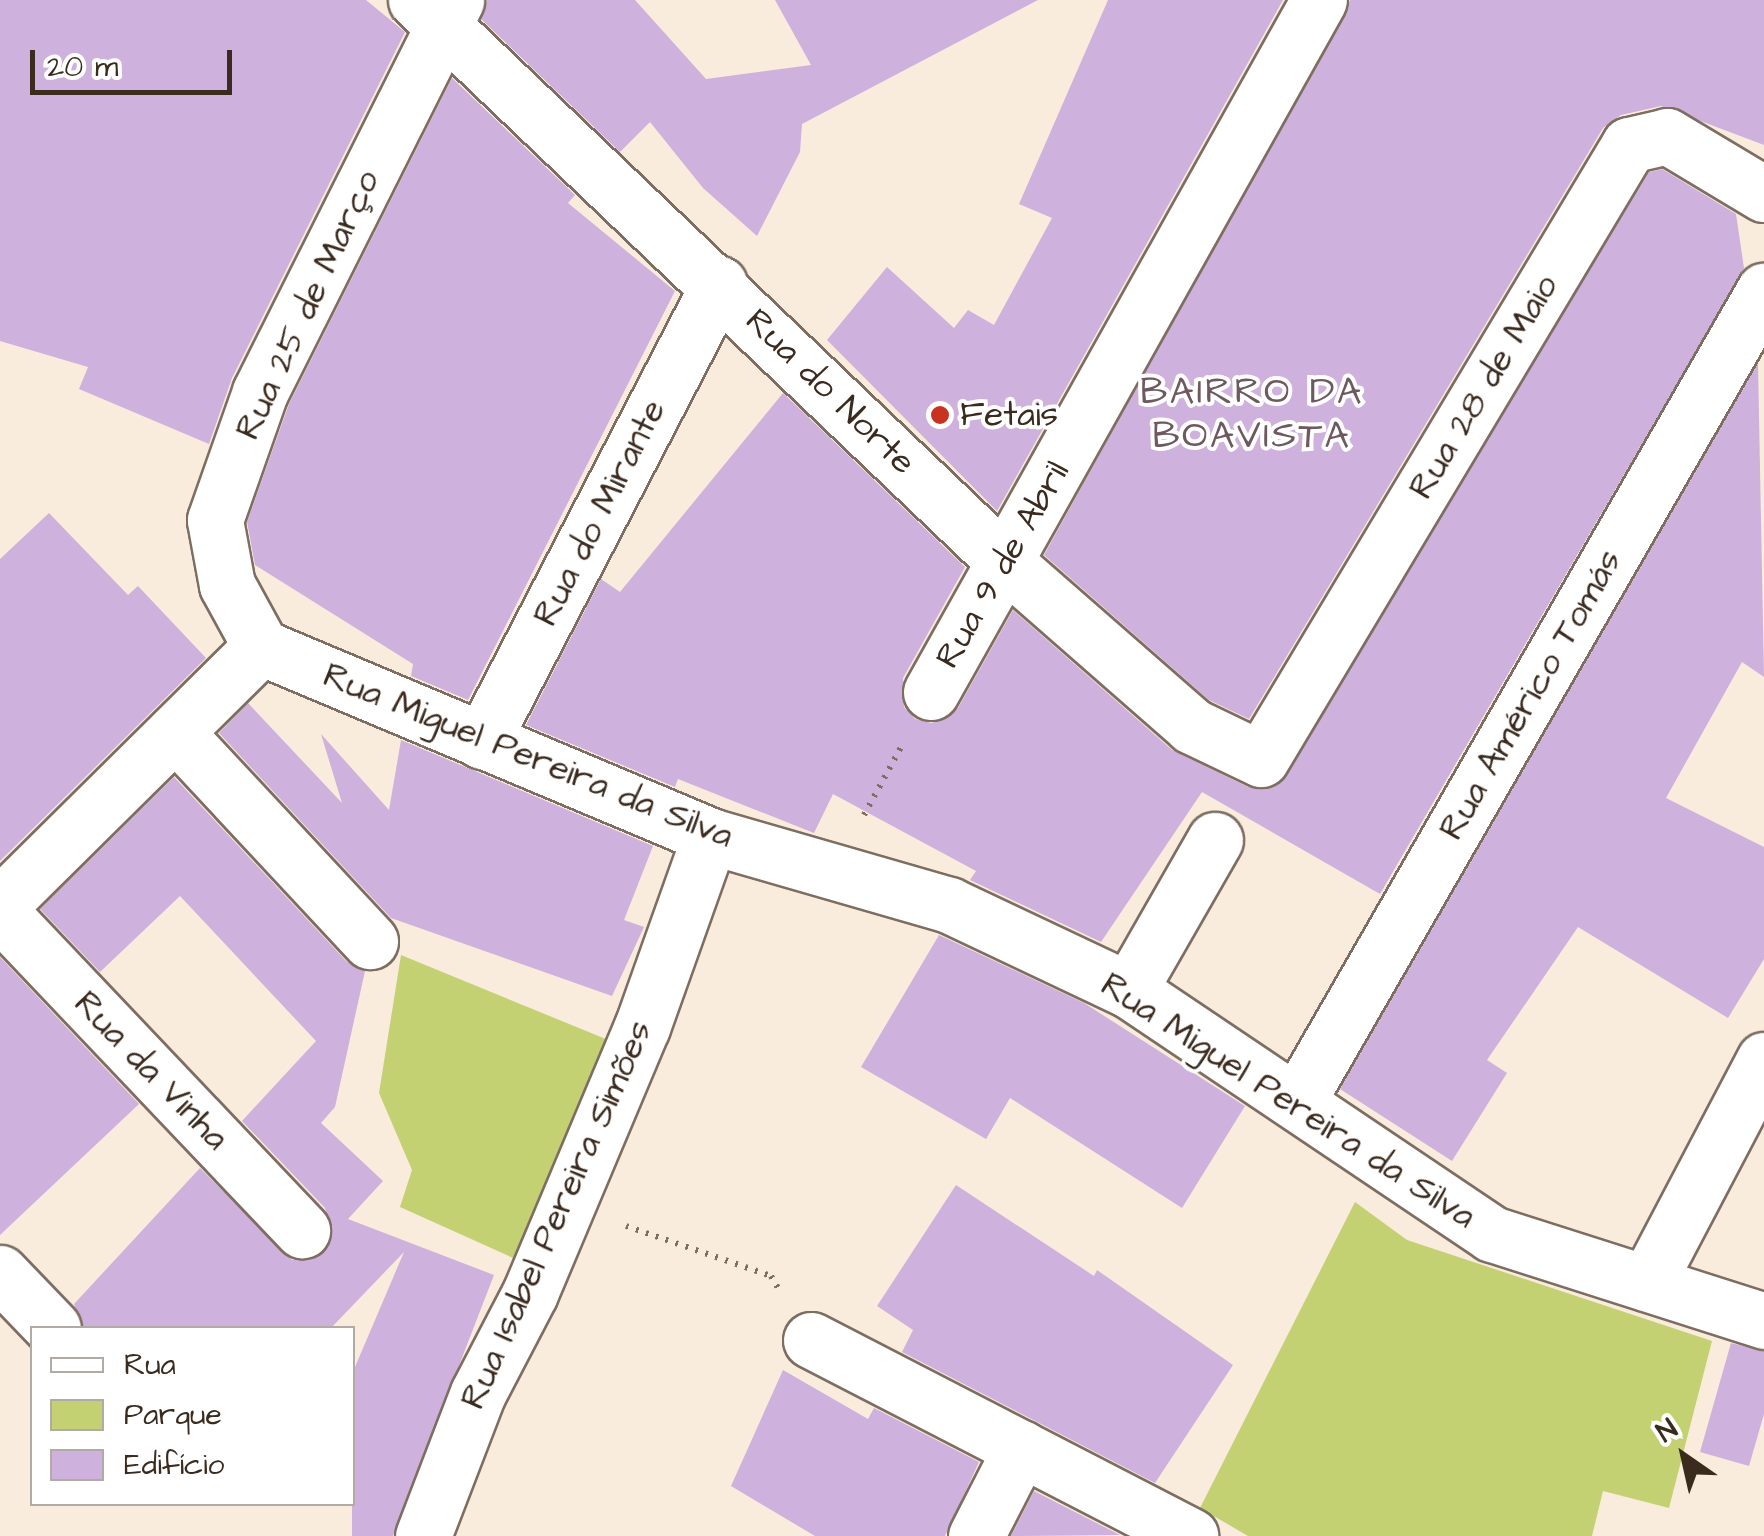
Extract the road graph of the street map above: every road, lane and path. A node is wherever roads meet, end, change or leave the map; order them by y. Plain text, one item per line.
1 (1319, 0) edge
2 (439, 8) edge
3 (1764, 194) edge
4 (719, 284) junction
5 (1764, 291) edge
6 (1006, 563) junction
7 (261, 648) junction
8 (931, 692) joint
9 (175, 732) junction
10 (482, 741) junction
11 (1262, 759) joint
12 (710, 836) junction
13 (1215, 840) dead end
14 (842, 871) junction
15 (0, 905) edge
16 (0, 912) edge
17 (370, 941) dead end
18 (1128, 990) junction
19 (1764, 1060) edge
20 (1298, 1100) junction
21 (568, 1206) junction
22 (302, 1230) dead end
23 (0, 1273) edge
24 (1647, 1284) junction
25 (1764, 1321) edge
26 (51, 1326) edge
27 (811, 1340) joint
28 (1021, 1448) junction
29 (422, 1536) edge
30 (976, 1536) edge
31 (1190, 1536) edge

1 - 6 street, Rua 9 de Abril
2 - 4 street, Rua do Norte
2 - 7 street, Rua 25 de Março
3 - 11 street, Rua 28 de Maio
4 - 6 street, Rua do Norte
4 - 10 street, Rua do Mirante
5 - 20 street, Rua Américo Tomás
6 - 8 street, Rua 9 de Abril
6 - 11 street, Rua do Norte
7 - 9 street
7 - 10 street, Rua Miguel Pereira da Silva
8 - 14 path, Rua 9 de Abril
9 - 15 street
9 - 17 street
10 - 12 street, Rua Miguel Pereira da Silva
12 - 14 street, Rua Miguel Pereira da Silva
12 - 21 street, Rua Isabel Pereira Simões
13 - 18 street
14 - 18 street, Rua Miguel Pereira da Silva
16 - 22 street, Rua da Vinha
18 - 20 street, Rua Miguel Pereira da Silva
19 - 24 street
20 - 24 street, Rua Miguel Pereira da Silva
21 - 27 path
21 - 29 street, Rua Isabel Pereira Simões
23 - 26 street
24 - 25 street, Rua Miguel Pereira da Silva
27 - 28 street
28 - 30 street
28 - 31 street

